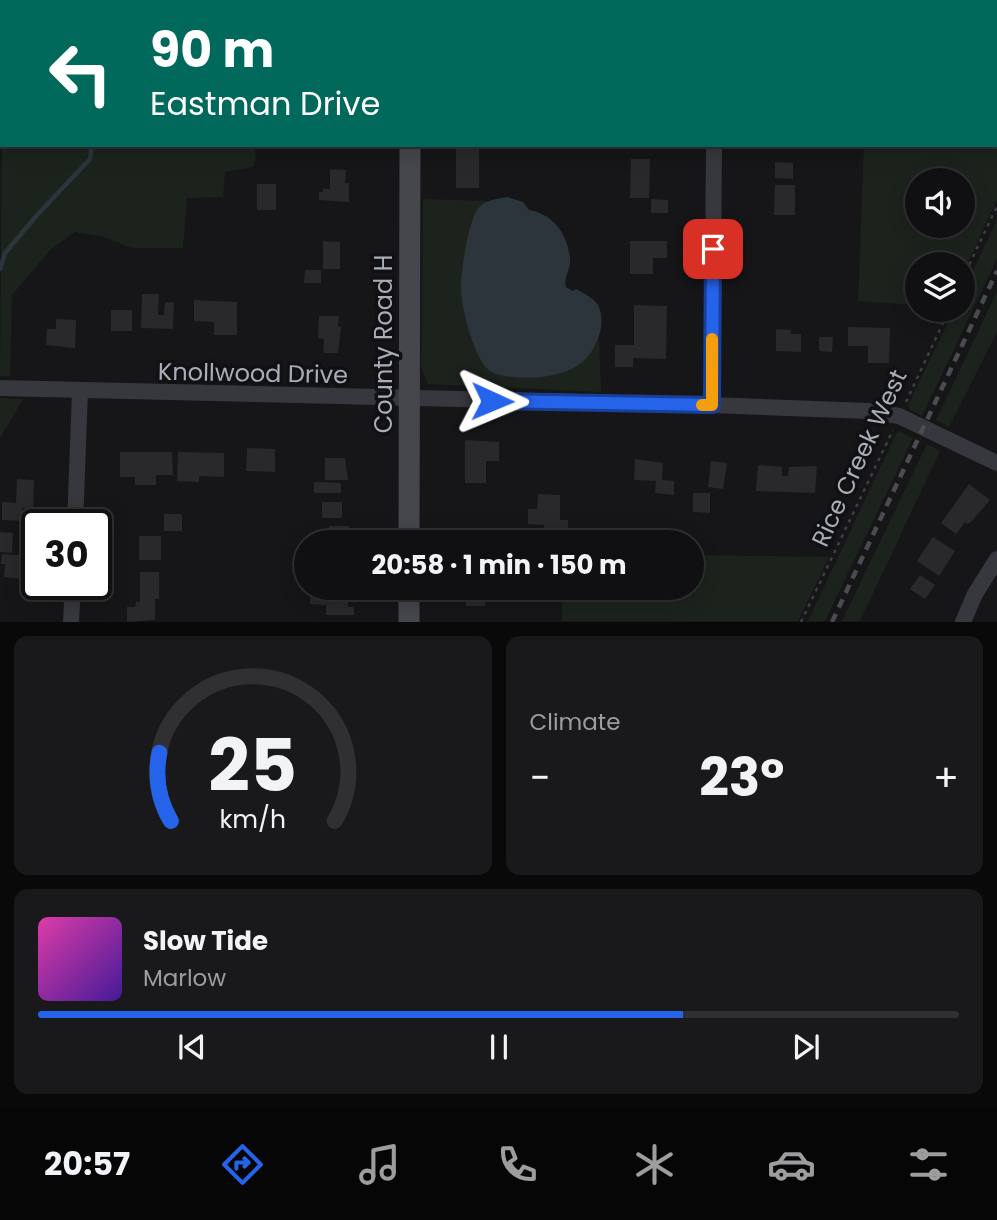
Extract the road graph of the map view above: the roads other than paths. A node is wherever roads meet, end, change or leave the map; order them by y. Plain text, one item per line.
1 (411, 147) edge
2 (714, 147) edge
3 (0, 388) edge
4 (80, 391) junction
5 (409, 399) junction
6 (712, 405) junction
7 (997, 463) edge
8 (76, 509) edge
9 (409, 530) edge
10 (997, 559) edge
11 (72, 600) edge
12 (409, 600) edge
13 (71, 621) edge
14 (409, 621) edge
15 (963, 621) edge

1 - 5 street, County Road H
2 - 6 street
3 - 4 street, Knollwood Drive
4 - 5 street, Knollwood Drive
4 - 8 street
5 - 6 street, Knollwood Drive
5 - 9 street, County Road H
6 - 7 street, Knollwood Drive
10 - 15 street
11 - 13 street
12 - 14 street

